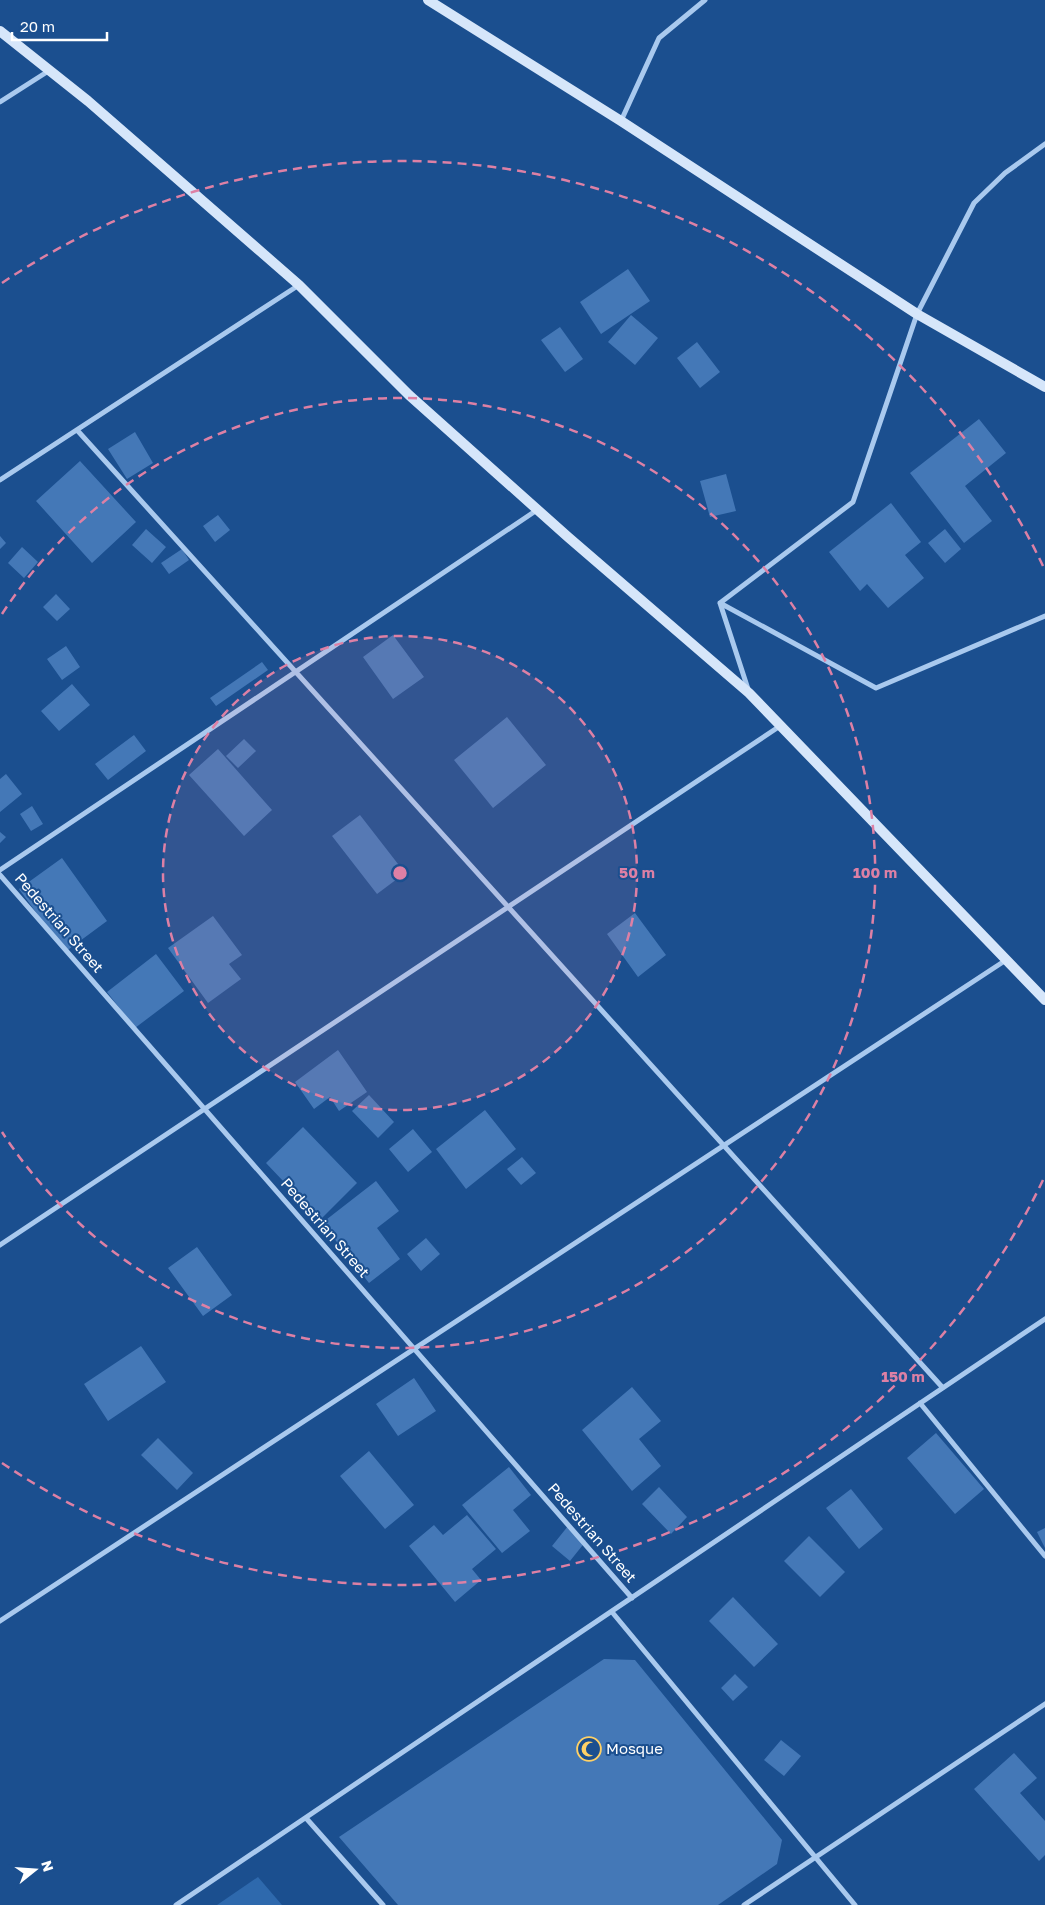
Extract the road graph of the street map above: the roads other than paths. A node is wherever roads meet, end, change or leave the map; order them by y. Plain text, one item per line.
1 (428, 0) edge
2 (706, 0) edge
3 (0, 31) edge
4 (50, 70) junction
5 (0, 102) edge
6 (621, 121) junction
7 (1045, 144) edge
8 (299, 285) junction
9 (917, 314) junction
10 (1045, 387) edge
11 (77, 430) junction
12 (0, 480) edge
13 (536, 510) junction
14 (720, 603) junction
15 (1045, 616) edge
16 (295, 672) junction
17 (749, 693) junction
18 (780, 726) junction
19 (0, 870) edge
20 (0, 875) edge
21 (508, 907) junction
22 (1006, 960) junction
23 (1045, 1000) edge
24 (205, 1109) junction
25 (724, 1146) junction
26 (0, 1246) edge
27 (1045, 1319) edge
28 (414, 1349) junction
29 (943, 1388) junction
30 (920, 1404) junction
31 (1045, 1556) edge
32 (632, 1598) junction
33 (612, 1612) junction
34 (0, 1621) edge
35 (1045, 1704) edge
36 (306, 1818) junction
37 (816, 1857) junction
38 (176, 1905) edge
39 (383, 1905) edge
40 (744, 1905) edge
41 (855, 1905) edge

1 - 6 main road
2 - 6 street
3 - 4 main road
4 - 5 street
4 - 8 main road
6 - 9 main road
7 - 9 street
8 - 11 street
8 - 13 main road
9 - 10 main road
9 - 14 street
11 - 12 street
11 - 16 street
13 - 16 street
13 - 17 main road
14 - 15 street
14 - 17 street
16 - 19 street
16 - 21 street
17 - 18 main road
18 - 21 street
18 - 22 main road
20 - 24 street, Pedestrian Street
21 - 24 street
21 - 25 street
22 - 23 main road
22 - 25 street
24 - 26 street
24 - 28 street, Pedestrian Street
25 - 28 street
25 - 29 street
27 - 29 street
28 - 32 street, Pedestrian Street
28 - 34 street
29 - 30 street
30 - 31 street
30 - 32 street
32 - 33 street
33 - 36 street
33 - 37 street
35 - 37 street
36 - 38 street
36 - 39 street
37 - 40 street
37 - 41 street

